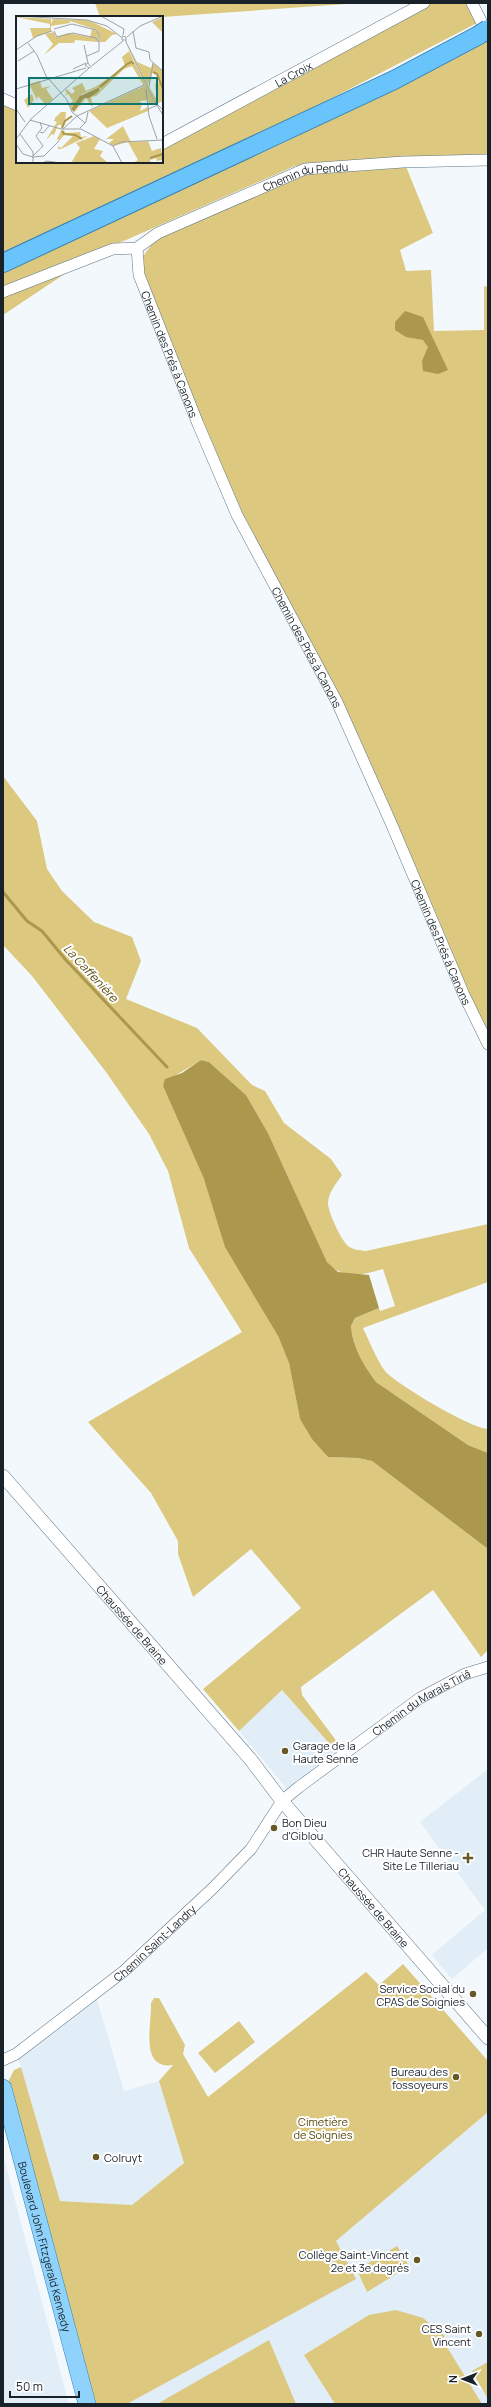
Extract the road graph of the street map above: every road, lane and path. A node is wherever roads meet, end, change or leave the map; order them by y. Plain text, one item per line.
1 (424, 3) edge
2 (472, 3) edge
3 (485, 33) edge
4 (3, 99) edge
5 (16, 105) edge
6 (163, 143) edge
7 (488, 160) edge
8 (137, 248) junction
9 (3, 263) edge
10 (3, 292) edge
11 (488, 1044) edge
12 (3, 1476) edge
13 (3, 1486) edge
14 (488, 1667) edge
15 (261, 1775) junction
16 (282, 1801) junction
17 (488, 2038) edge
18 (3, 2060) edge
19 (3, 2088) edge
20 (3, 2129) edge
21 (76, 2404) edge
22 (87, 2404) edge

1 - 6 street, La Croix
2 - 3 street
3 - 9 highway
4 - 5 street
7 - 8 street, Chemin du Pendu
8 - 10 street
8 - 11 street, Chemin des Prés à Canons
12 - 15 street, Chaussée de Braine
13 - 15 street, Chaussée de Braine
14 - 16 street, Chemin du Marais Tiriâ
15 - 16 street, Chaussée de Braine
16 - 17 street, Chaussée de Braine
16 - 18 street, Chemin Saint-Landry
19 - 22 main road, Boulevard John Fitzgerald Kennedy
20 - 21 main road, Boulevard John Fitzgerald Kennedy

